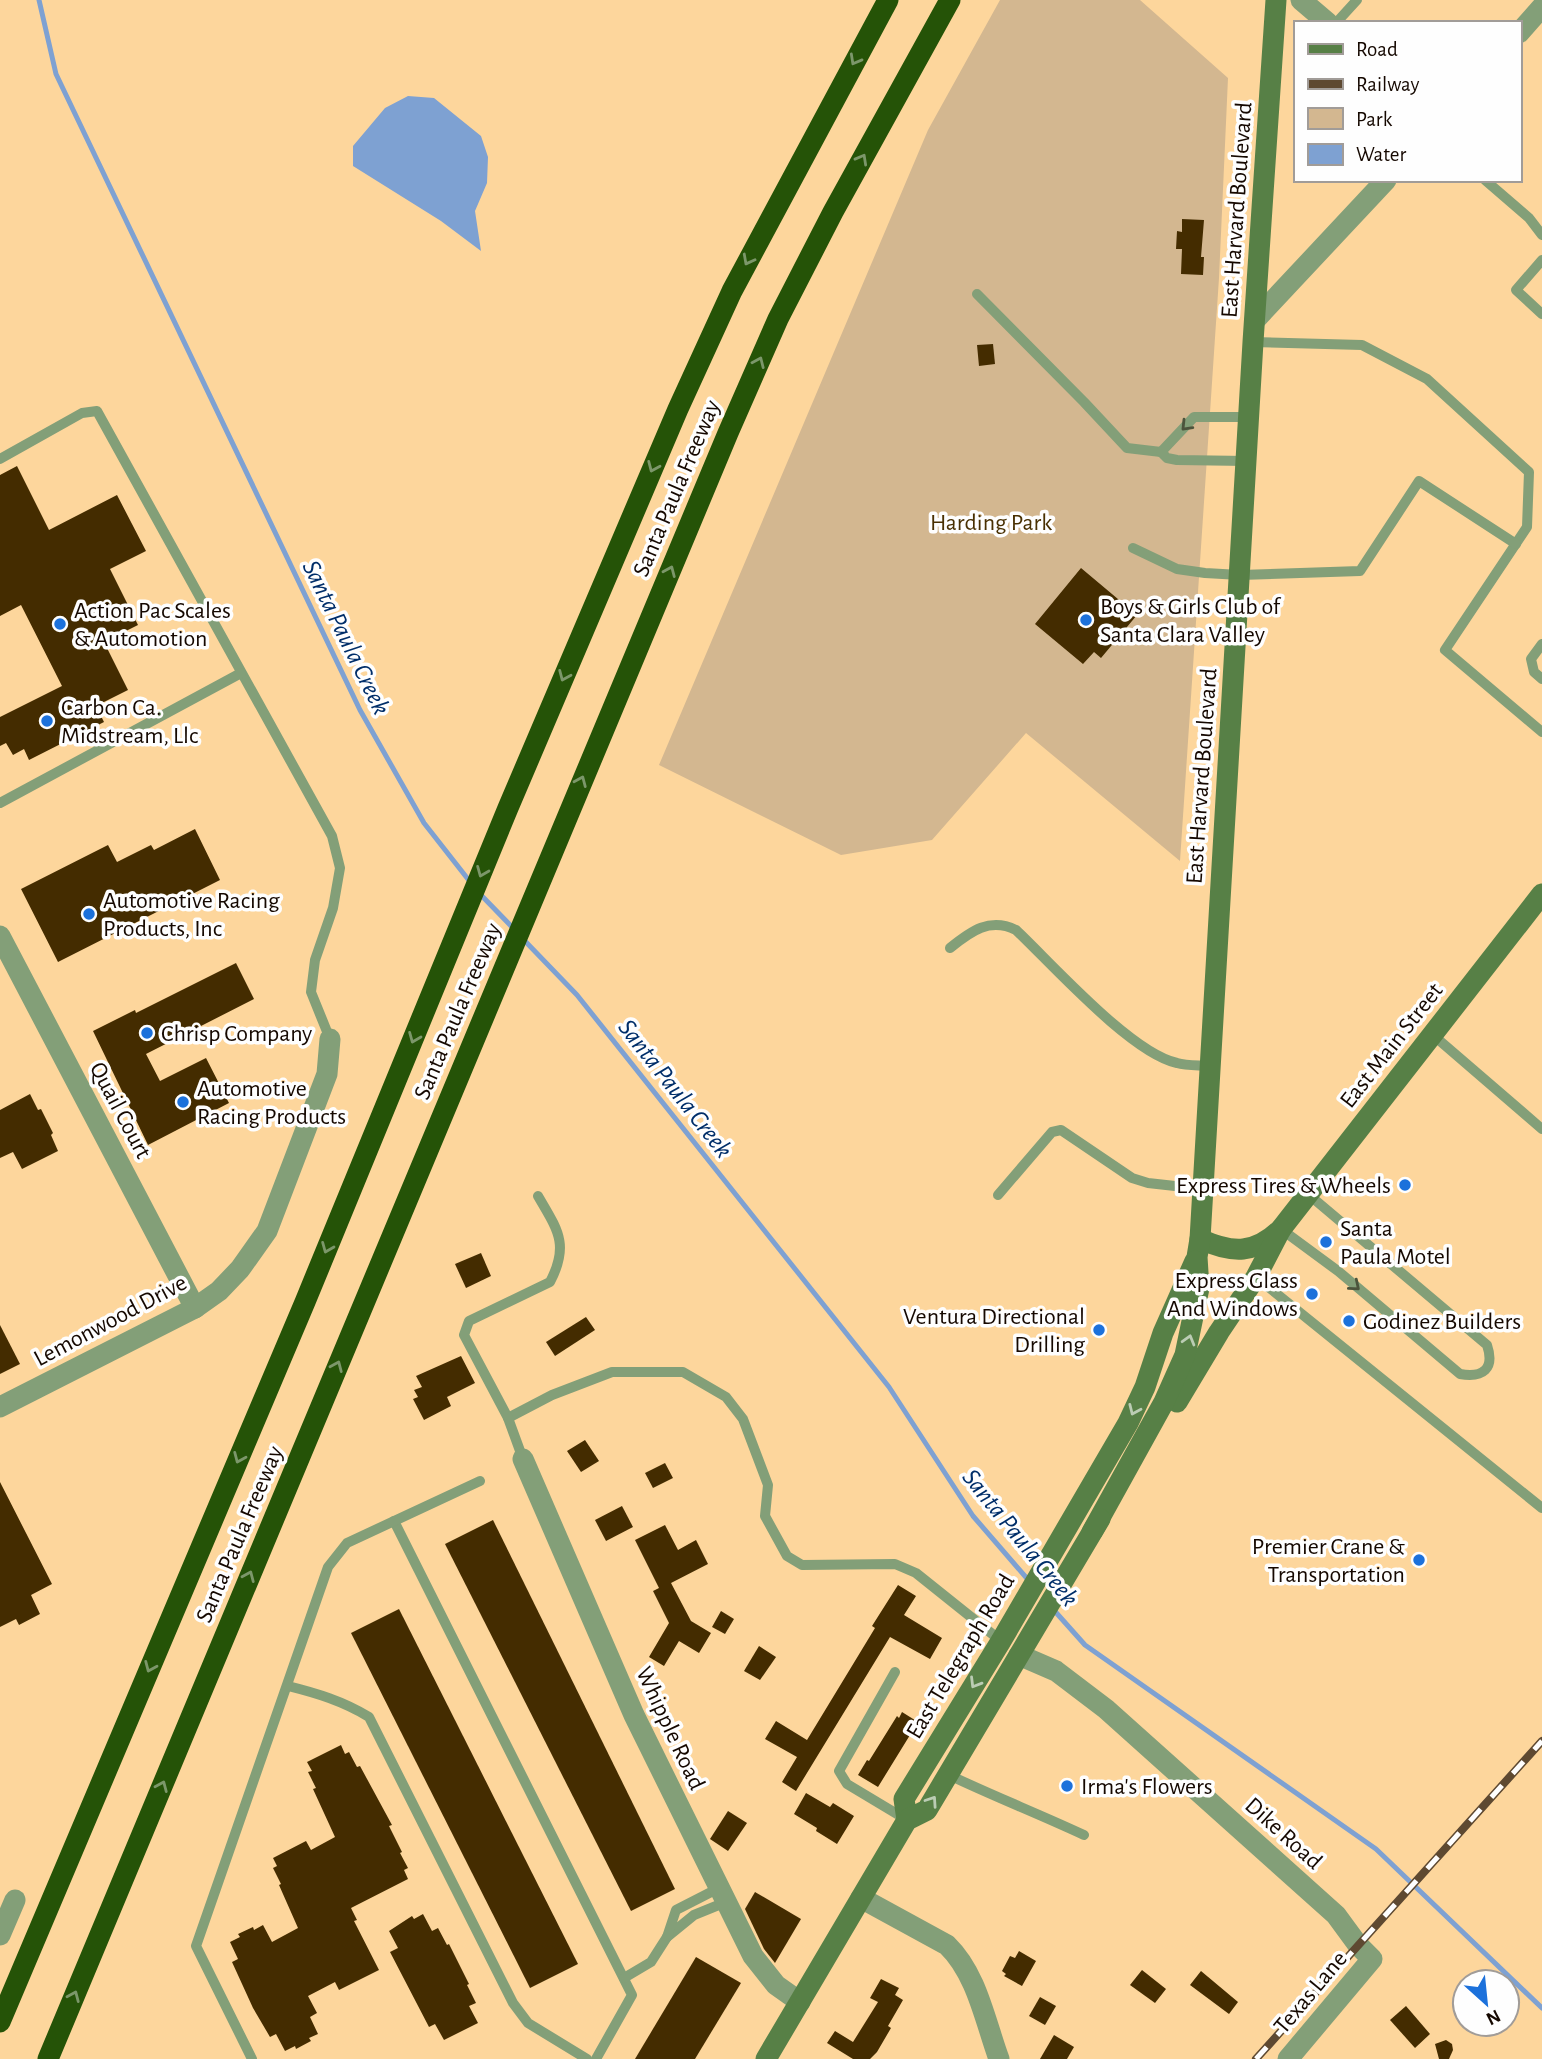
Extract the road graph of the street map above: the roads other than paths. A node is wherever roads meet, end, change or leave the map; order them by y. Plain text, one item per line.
1 (888, 0) edge
2 (950, 0) edge
3 (1276, 0) edge
4 (1301, 0) edge
5 (1357, 0) edge
6 (1542, 7) edge
7 (1326, 21) edge
8 (1338, 21) edge
9 (1521, 31) edge
10 (1384, 182) edge
11 (1487, 182) edge
12 (1542, 235) edge
13 (1542, 260) edge
14 (977, 294) dead end
15 (1542, 314) edge
16 (1254, 331) junction
17 (1250, 416) junction
18 (1161, 452) junction
19 (0, 459) edge
20 (1247, 461) junction
21 (1516, 544) junction
22 (1133, 548) dead end
23 (1240, 575) junction
24 (1542, 644) edge
25 (241, 673) junction
26 (1542, 679) edge
27 (1542, 732) edge
28 (0, 803) edge
29 (1542, 894) edge
30 (0, 936) edge
31 (950, 948) dead end
32 (1433, 1035) junction
33 (330, 1039) joint
34 (1210, 1066) junction
35 (1542, 1129) edge
36 (1202, 1189) junction
37 (1308, 1194) junction
38 (998, 1195) dead end
39 (538, 1196) dead end
40 (1281, 1229) junction
41 (1199, 1248) junction
42 (1256, 1278) junction
43 (195, 1308) junction
44 (1219, 1332) joint
45 (0, 1407) edge
46 (508, 1418) junction
47 (523, 1459) joint
48 (480, 1482) dead end
49 (1542, 1507) edge
50 (394, 1521) junction
51 (1092, 1532) junction
52 (1006, 1633) junction
53 (1024, 1647) junction
54 (895, 1672) dead end
55 (288, 1686) junction
56 (948, 1775) junction
57 (907, 1820) junction
58 (1084, 1835) dead end
59 (722, 1895) junction
60 (861, 1898) junction
61 (15, 1900) dead end
62 (0, 1935) edge
63 (1372, 1959) joint
64 (624, 1978) junction
65 (800, 2002) junction
66 (0, 2022) edge
67 (48, 2059) edge
68 (252, 2059) edge
69 (587, 2059) edge
70 (596, 2059) edge
71 (765, 2059) edge
72 (999, 2059) edge
73 (1288, 2059) edge

1 -> 66 highway, Santa Paula Freeway
67 -> 2 highway, Santa Paula Freeway
3 - 16 main road, East Harvard Boulevard
4 - 7 street
5 - 8 lane
6 - 9 street
10 - 16 street
11 - 12 lane
13 - 15 lane
14 - 18 lane
16 - 17 main road, East Harvard Boulevard
16 - 21 lane
17 -> 18 lane
17 - 20 main road, East Harvard Boulevard
18 - 20 lane
19 - 25 lane
20 - 23 main road, East Harvard Boulevard
21 - 23 lane
21 - 27 lane
22 - 23 lane
23 - 34 main road, East Harvard Boulevard
24 - 26 lane
25 - 28 lane
25 - 33 lane
29 - 32 main road, East Main Street
30 - 43 street, Quail Court
31 - 34 lane
32 - 35 lane
32 - 37 main road, East Main Street
33 - 43 street, Lemonwood Drive
34 - 36 main road, East Harvard Boulevard
36 - 38 lane
36 - 41 main road, East Harvard Boulevard
37 - 40 main road, East Main Street
40 -> 37 lane
39 - 46 lane
40 - 41 main road, East Main Street
40 - 42 main road, East Main Street
51 -> 41 main road, East Harvard Boulevard
41 -> 52 main road, East Telegraph Road
42 - 44 main road, East Main Street
42 - 49 lane
43 - 45 street, Lemonwood Drive
44 - 51 main road, East Telegraph Road
46 - 47 lane
46 - 52 lane
47 - 59 street, Whipple Road
48 - 50 lane
50 - 55 lane
50 - 64 lane
51 - 53 main road, East Telegraph Road
52 -> 57 main road, East Telegraph Road
53 - 56 main road, East Telegraph Road
53 - 63 street, Dike Road
54 - 57 lane
55 - 68 lane
55 - 69 lane
57 -> 56 main road, East Telegraph Road
56 - 58 lane
57 - 60 main road, East Telegraph Road
59 - 64 lane
59 - 65 street, Whipple Road
60 - 65 main road, East Telegraph Road
60 - 72 street
61 - 62 street
63 - 73 street, Texas Lane
64 - 70 lane
65 - 71 main road, East Telegraph Road

